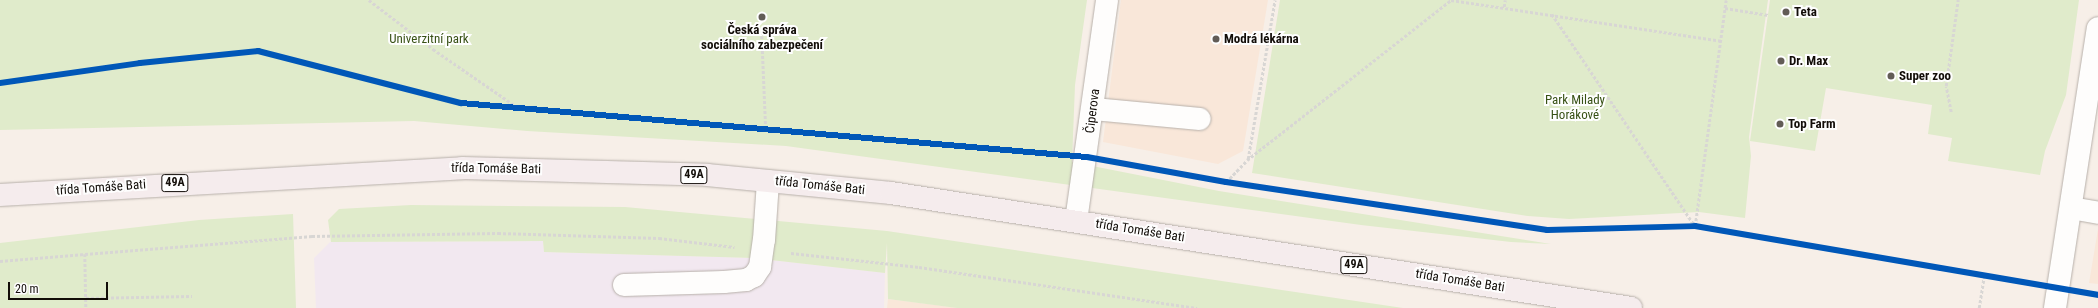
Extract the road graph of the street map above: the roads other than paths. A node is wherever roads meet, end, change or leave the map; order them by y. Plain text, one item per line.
1 (1107, 0) edge
2 (2098, 28) edge
3 (1094, 109) junction
4 (1200, 119) dead end
5 (768, 181) junction
6 (0, 195) edge
7 (2071, 208) junction
8 (2098, 213) edge
9 (1076, 222) junction
10 (624, 285) dead end
11 (1631, 308) edge
12 (2055, 308) edge

1 - 3 street, Čiperova
2 - 7 street
3 - 4 street
3 - 9 street, Čiperova
5 - 6 main road, třída Tomáše Bati / 49A
5 - 9 main road, třída Tomáše Bati / 49A
5 - 10 street
7 - 8 street
7 - 12 street
9 - 11 main road, třída Tomáše Bati / 49A

